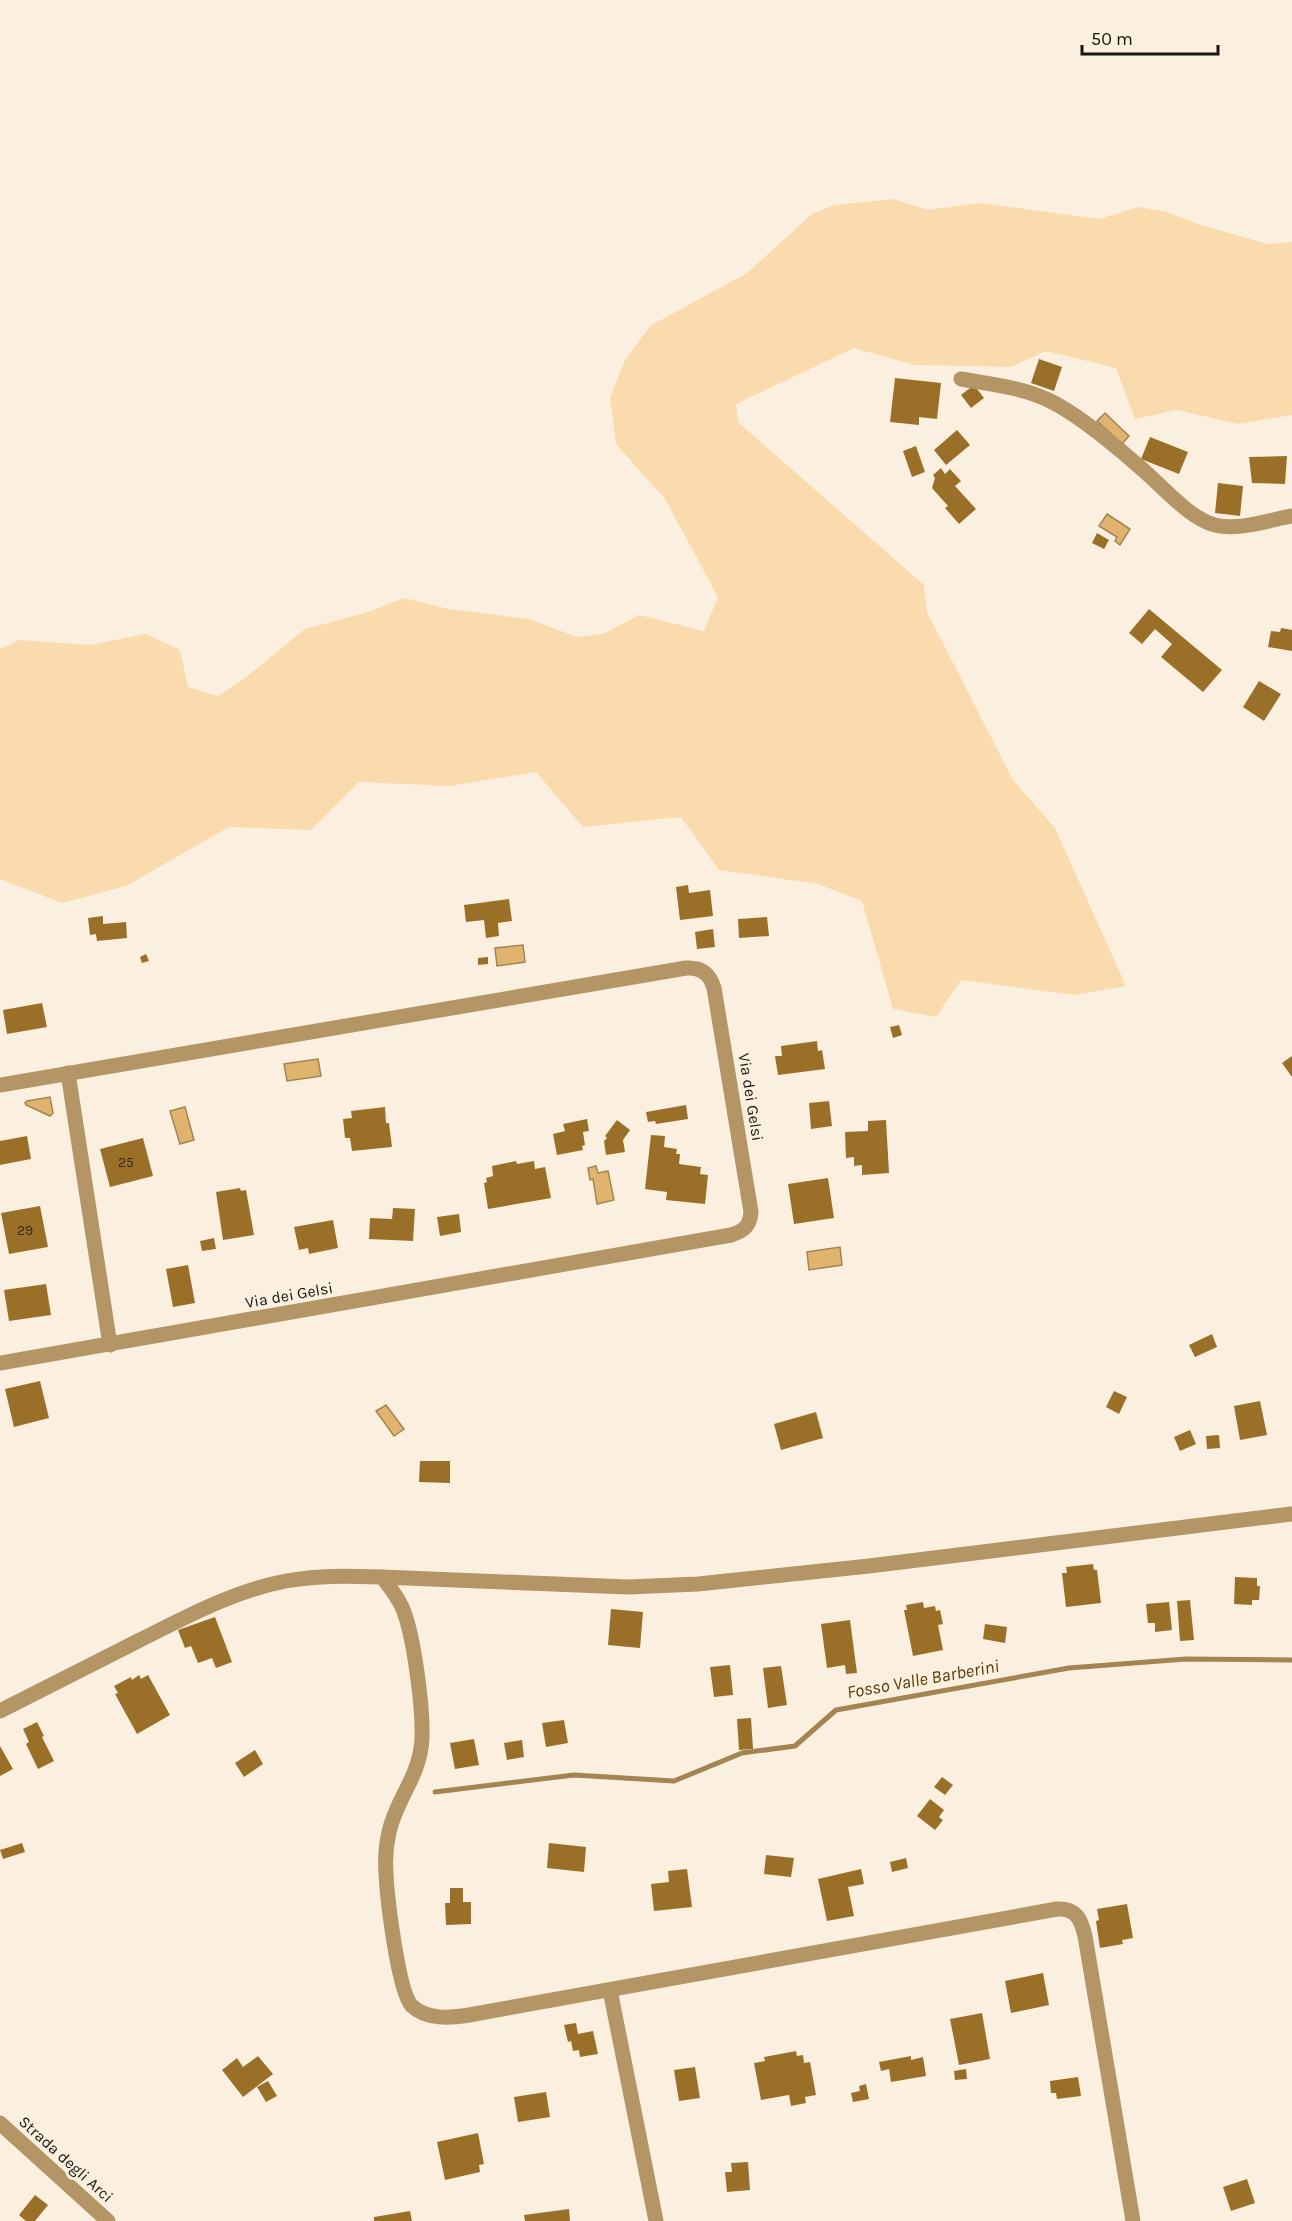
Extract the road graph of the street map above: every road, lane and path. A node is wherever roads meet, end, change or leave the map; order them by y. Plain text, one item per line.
1 (961, 379) dead end
2 (1292, 516) edge
3 (68, 1073) junction
4 (0, 1085) edge
5 (110, 1344) junction
6 (0, 1363) edge
7 (1291, 1514) edge
8 (382, 1576) junction
9 (0, 1711) edge
10 (609, 1990) junction
11 (0, 2123) edge
12 (108, 2221) edge
13 (656, 2221) edge
14 (1133, 2221) edge

1 - 2 street
3 - 4 street, Via dei Gelsi
3 - 5 street
3 - 5 street, Via dei Gelsi
5 - 6 street, Via dei Gelsi
7 - 8 street
8 - 9 street
8 - 10 street
10 - 13 street
10 - 14 street
11 - 12 street, Strada degli Arci

